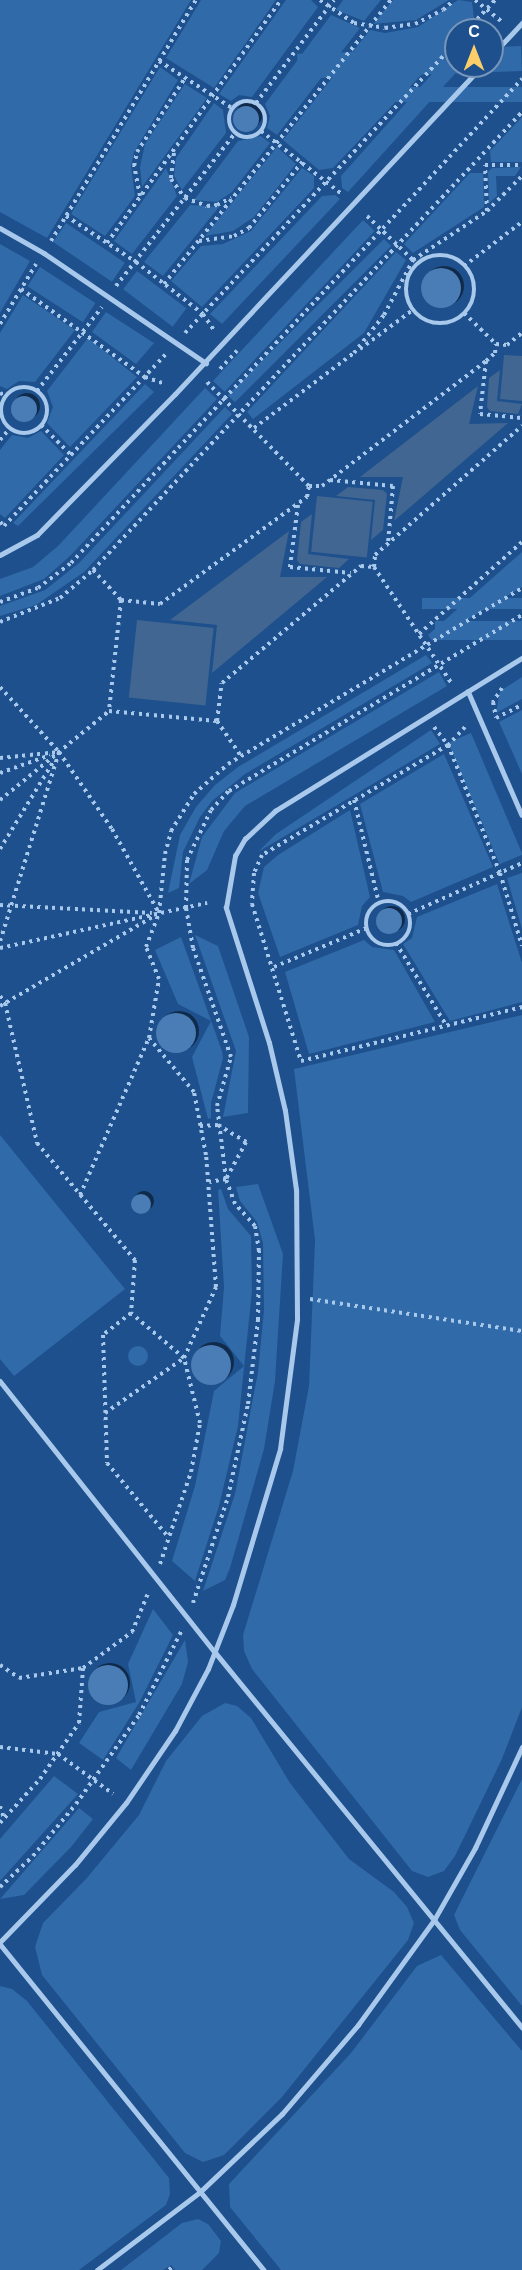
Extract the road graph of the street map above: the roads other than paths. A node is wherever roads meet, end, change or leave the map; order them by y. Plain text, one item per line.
1 (522, 23) edge
2 (504, 42) edge
3 (471, 78) edge
4 (0, 228) edge
5 (206, 363) junction
6 (0, 555) edge
7 (522, 658) edge
8 (468, 691) junction
9 (522, 815) edge
10 (0, 1380) edge
11 (215, 1652) junction
12 (522, 1747) edge
13 (434, 1920) junction
14 (0, 1943) edge
15 (522, 2027) edge
16 (200, 2192) junction
17 (97, 2270) edge
18 (264, 2270) edge

1 - 2 lane
3 - 5 lane
4 - 5 lane
5 - 6 lane
7 - 8 lane
8 - 9 lane
8 - 11 lane
10 - 11 lane
11 - 13 lane
11 - 14 lane
12 - 13 lane
13 - 15 lane
13 - 16 lane
14 - 16 lane
16 - 17 lane
16 - 18 lane

